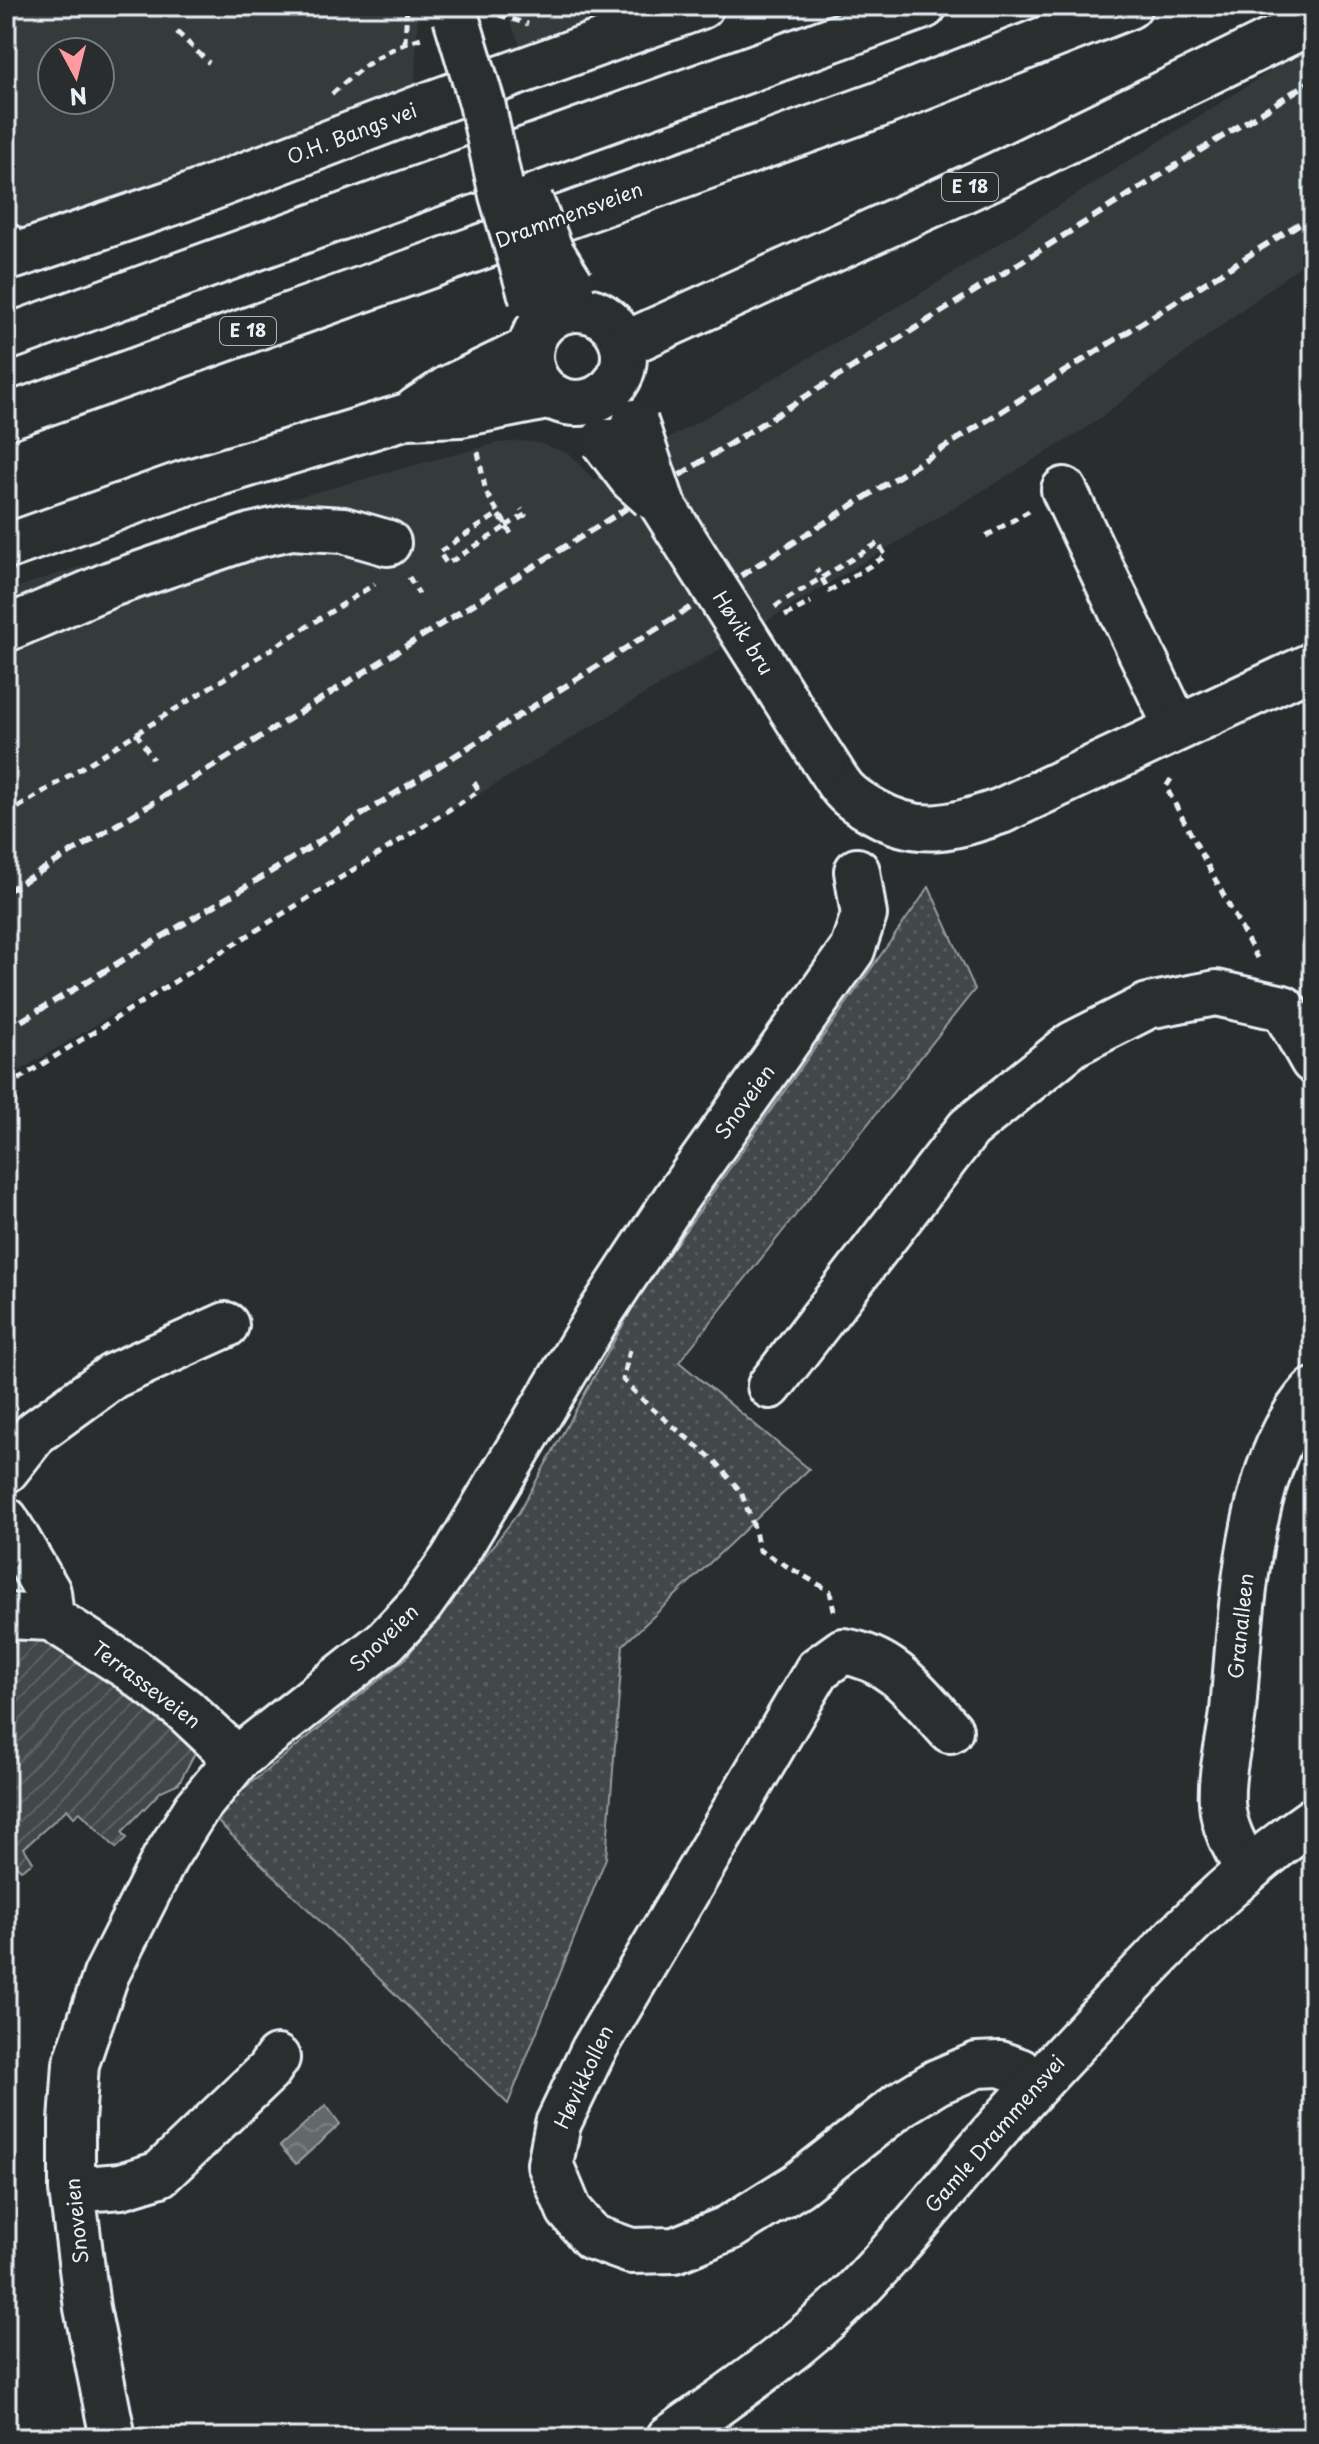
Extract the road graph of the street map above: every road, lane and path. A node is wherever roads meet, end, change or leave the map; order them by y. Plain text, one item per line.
1 (407, 6) edge
2 (701, 6) edge
3 (924, 6) edge
4 (1129, 6) edge
5 (454, 11) edge
6 (1313, 21) edge
7 (608, 22) edge
8 (177, 32) dead end
9 (209, 63) dead end
10 (327, 99) dead end
11 (8, 254) edge
12 (552, 314) junction
13 (6, 338) edge
14 (622, 359) junction
15 (561, 400) junction
16 (407, 416) junction
17 (6, 417) edge
18 (619, 432) junction
19 (477, 448) dead end
20 (1064, 490) dead end
21 (523, 512) dead end
22 (507, 526) junction
23 (512, 536) dead end
24 (6, 547) edge
25 (382, 563) joint
26 (816, 569) dead end
27 (821, 577) junction
28 (6, 629) edge
29 (1313, 665) edge
30 (1177, 728) junction
31 (136, 733) junction
32 (153, 759) dead end
33 (474, 782) dead end
34 (1166, 787) dead end
35 (6, 815) edge
36 (857, 871) dead end
37 (1283, 1008) junction
38 (1313, 1061) edge
39 (6, 1086) edge
40 (6, 1109) edge
41 (226, 1325) dead end
42 (623, 1380) dead end
43 (770, 1386) dead end
44 (1313, 1391) edge
45 (6, 1470) edge
46 (6, 1520) edge
47 (830, 1591) dead end
48 (6, 1616) edge
49 (51, 1618) junction
50 (950, 1730) dead end
51 (237, 1759) junction
52 (1313, 1820) edge
53 (1248, 1870) junction
54 (277, 2058) dead end
55 (1036, 2085) junction
56 (72, 2190) junction
57 (113, 2438) edge
58 (669, 2438) edge

1 - 10 path
2 - 7 main road, O.H. Bangs vei
3 - 13 main road
4 - 17 main road, Drammensveien / E 18
5 - 12 main road, bridge
6 - 14 main road, E 18
7 - 11 main road, O.H. Bangs vei
8 - 9 path
12 - 14 main road
12 - 15 main road
12 - 16 main road
14 - 15 main road
14 - 18 main road, Høvik bru
15 - 16 main road
15 - 18 main road
16 - 24 main road
18 - 30 main road, Høvik bru, bridge
19 - 22 path
20 - 30 main road
21 - 22 path
22 - 22 path
22 - 23 path
25 - 28 main road
25 - 31 path
26 - 27 path
27 - 27 path
29 - 30 main road
31 - 32 path
31 - 35 path
33 - 39 path
34 - 37 path
36 - 51 main road, Snoveien
37 - 38 main road
37 - 43 main road
39 - 40 path, bridge
41 - 45 main road
42 - 47 path
44 - 53 main road, Granalleen
46 - 49 main road
48 - 49 main road, Terrasseveien
49 - 51 main road, Terrasseveien
50 - 55 main road, Høvikkollen
51 - 56 main road, Snoveien
52 - 53 main road, Gamle Drammensvei
53 - 55 main road, Gamle Drammensvei
54 - 56 main road
55 - 58 main road, Gamle Drammensvei
56 - 57 main road, Snoveien

